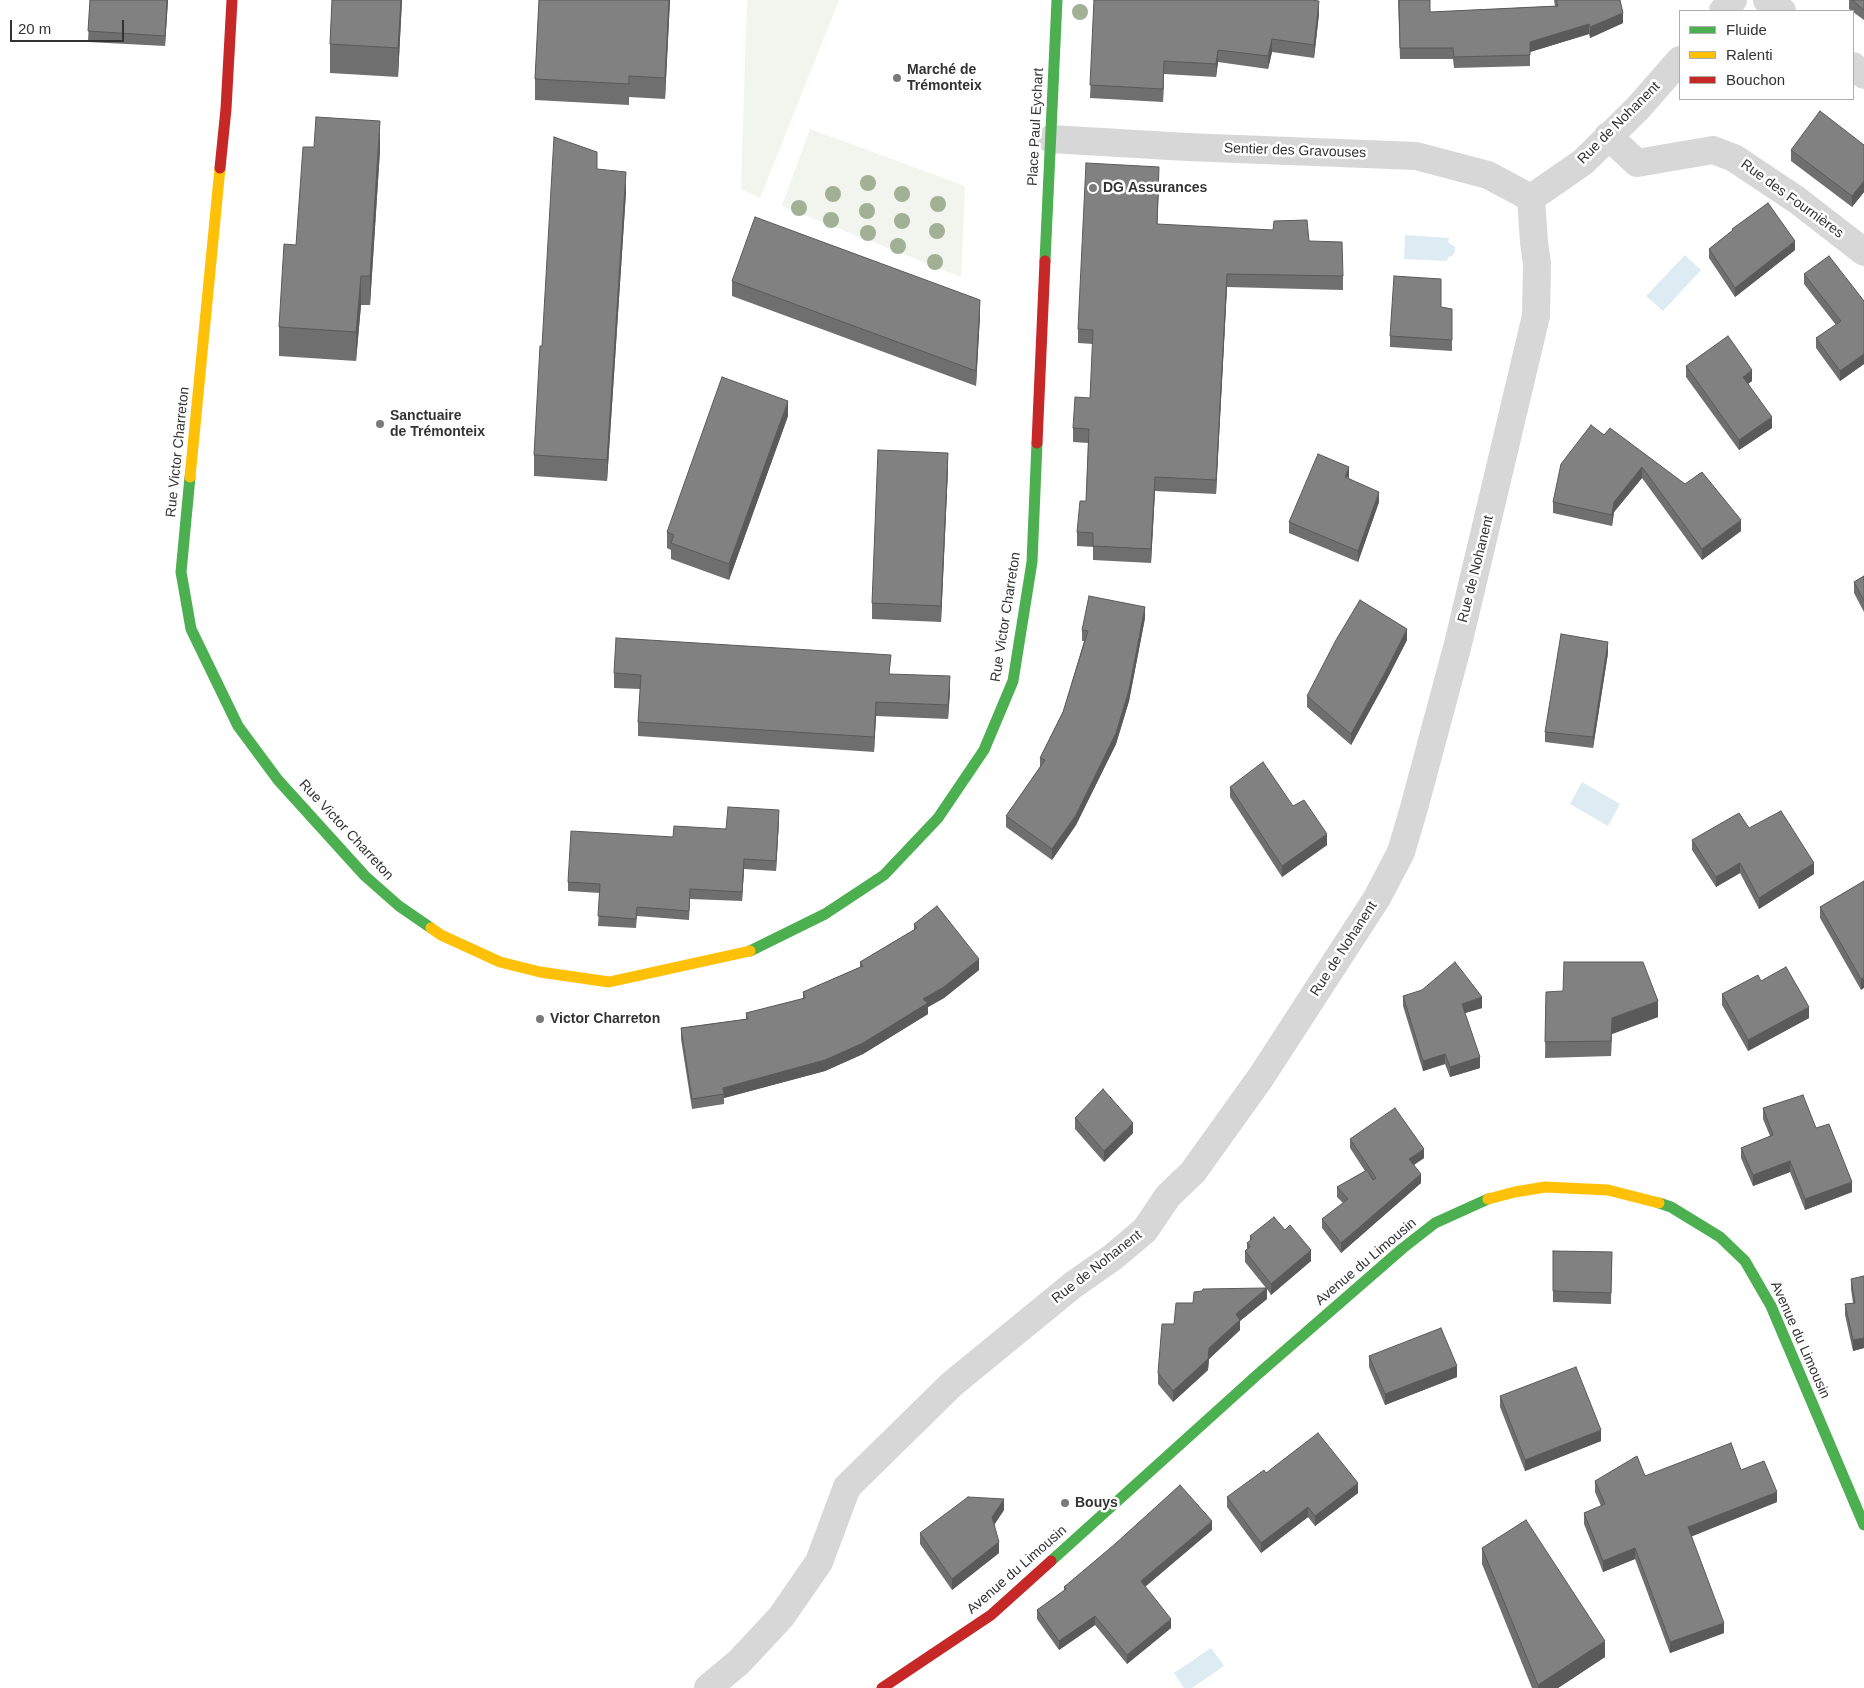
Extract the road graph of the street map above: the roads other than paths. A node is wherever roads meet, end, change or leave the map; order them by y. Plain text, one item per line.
1 (232, 0) edge
2 (1056, 0) edge
3 (1733, 0) edge
4 (1767, 0) edge
5 (1724, 10) edge
6 (1781, 10) edge
7 (1679, 61) edge
8 (1854, 67) edge
9 (1864, 75) edge
10 (1608, 136) junction
11 (1051, 140) junction
12 (1531, 198) junction
13 (1864, 252) edge
14 (1045, 256) joint
15 (1864, 1525) edge
16 (708, 1688) edge
17 (882, 1688) edge

1 - 14 street, Rue Victor Charreton
2 - 11 street, Place Paul Eychart
3 - 5 street
4 - 6 street
7 - 10 street, Rue de Nohanent
8 - 9 street
10 - 12 street, Rue de Nohanent
10 - 13 street, Rue des Fournières
11 - 12 street, Sentier des Gravouses
11 - 14 street, Place Paul Eychart
12 - 16 street, Rue de Nohanent
15 - 17 street, Avenue du Limousin

